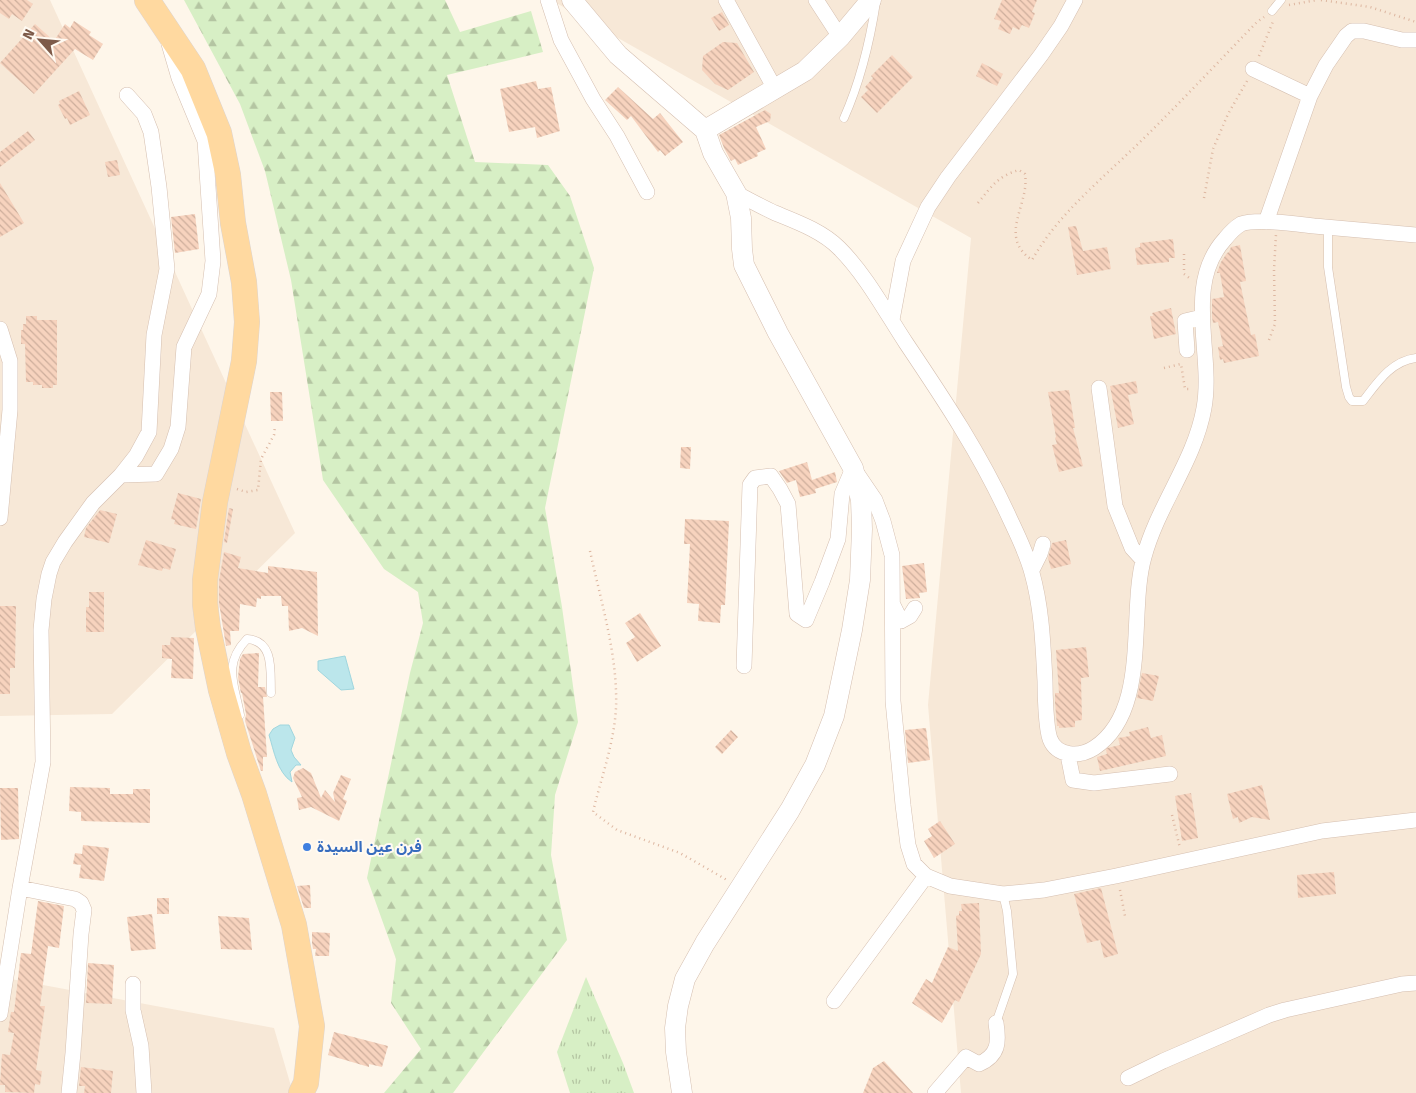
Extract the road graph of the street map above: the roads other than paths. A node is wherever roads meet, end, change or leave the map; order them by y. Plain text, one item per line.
1 (147, 0) edge
2 (548, 0) edge
3 (572, 0) edge
4 (816, 0) edge
5 (871, 0) edge
6 (876, 0) edge
7 (1075, 0) edge
8 (1280, 0) edge
9 (732, 2) edge
10 (1272, 11) road end
11 (162, 21) junction
12 (840, 37) junction
13 (1416, 40) edge
14 (1253, 69) road end
15 (774, 89) junction
16 (128, 95) dead end
17 (1310, 96) junction
18 (844, 118) dead end
19 (705, 130) junction
20 (648, 192) dead end
21 (736, 193) junction
22 (1271, 222) junction
23 (1328, 227) junction
24 (1416, 235) edge
25 (1202, 317) junction
26 (892, 320) junction
27 (0, 329) edge
28 (1187, 350) dead end
29 (1416, 358) edge
30 (1099, 388) dead end
31 (4, 428) edge
32 (852, 468) junction
33 (120, 475) junction
34 (0, 518) edge
35 (1042, 544) dead end
36 (1143, 560) junction
37 (1032, 570) junction
38 (892, 604) junction
39 (915, 608) dead end
40 (744, 666) dead end
41 (270, 693) dead end
42 (233, 726) junction
43 (1068, 755) junction
44 (1170, 774) dead end
45 (1416, 820) edge
46 (926, 876) junction
47 (20, 888) junction
48 (1003, 894) junction
49 (1416, 983) edge
50 (133, 984) dead end
51 (834, 1001) dead end
52 (0, 1014) edge
53 (996, 1023) joint
54 (1128, 1078) dead end
55 (69, 1093) edge
56 (144, 1093) edge
57 (301, 1093) edge
58 (682, 1093) edge
59 (935, 1093) edge

1 - 11 main road
2 - 20 street
3 - 19 street
4 - 12 street
5 - 12 street
6 - 18 lane
7 - 26 street
8 - 10 lane
9 - 15 street
11 - 33 street
11 - 42 main road
12 - 15 street
13 - 17 street
14 - 17 street
15 - 19 street
16 - 33 street
17 - 22 street
19 - 21 street
21 - 26 street
21 - 32 street
22 - 23 street
22 - 25 street
23 - 24 street
23 - 29 lane
25 - 28 street
25 - 36 street
26 - 37 street
27 - 31 street
30 - 36 street
31 - 34 street
32 - 38 street
32 - 40 street
32 - 58 street
33 - 47 street
35 - 37 street
36 - 43 street
37 - 43 street
38 - 39 street
38 - 46 street
41 - 42 lane
42 - 57 main road
43 - 44 street
45 - 48 street
46 - 48 street
46 - 51 street
47 - 52 street
47 - 55 street
48 - 53 lane
49 - 54 street
50 - 56 street
53 - 59 street

